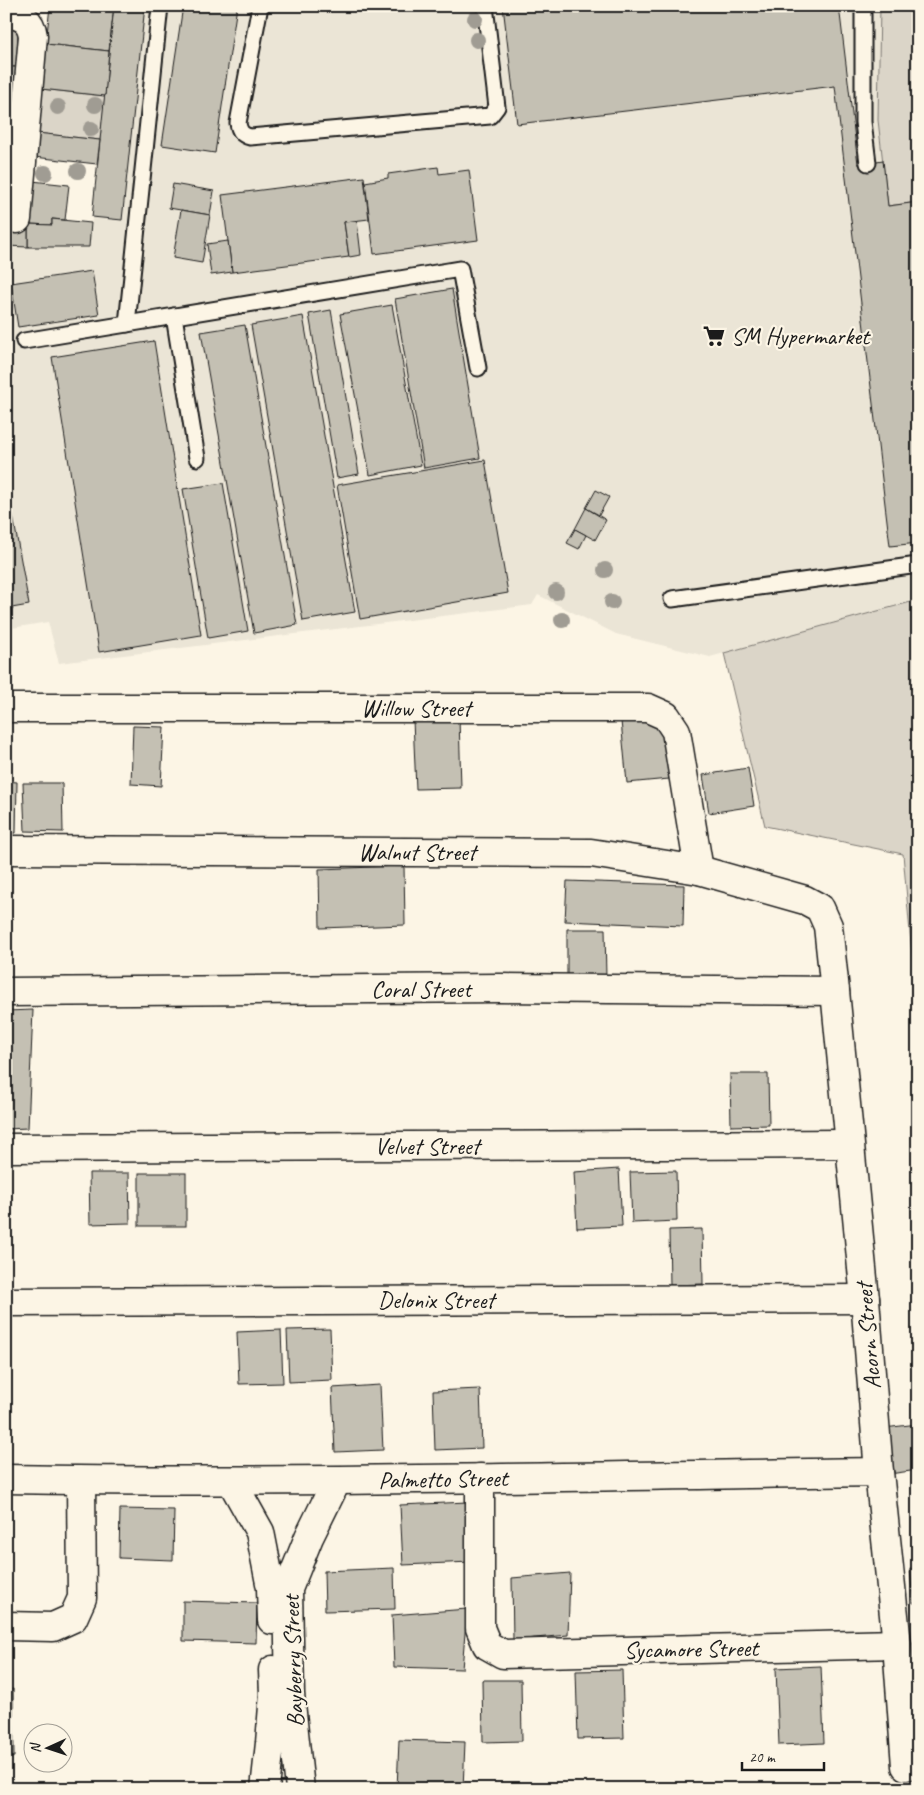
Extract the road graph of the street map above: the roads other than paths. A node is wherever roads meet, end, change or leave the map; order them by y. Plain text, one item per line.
1 (160, 6) edge
2 (260, 6) edge
3 (485, 6) edge
4 (863, 6) edge
5 (18, 17) edge
6 (14, 157) edge
7 (868, 162) dead end
8 (17, 219) dead end
9 (174, 316) junction
10 (126, 324) junction
11 (24, 341) dead end
12 (478, 368) dead end
13 (196, 458) dead end
14 (918, 565) edge
15 (672, 599) dead end
16 (6, 708) edge
17 (6, 850) edge
18 (699, 870) junction
19 (820, 908) joint
20 (835, 990) junction
21 (6, 992) edge
22 (849, 1144) junction
23 (6, 1148) edge
24 (865, 1299) junction
25 (6, 1302) edge
26 (879, 1472) junction
27 (480, 1478) junction
28 (6, 1480) edge
29 (81, 1481) junction
30 (232, 1482) junction
31 (336, 1482) junction
32 (6, 1626) edge
33 (281, 1642) junction
34 (897, 1644) junction
35 (906, 1766) dead end
36 (265, 1789) edge
37 (300, 1789) edge

1 - 10 lane
2 - 3 lane
4 - 7 lane
5 - 6 street
6 - 8 street
9 - 10 lane
9 - 12 lane
9 - 13 lane
10 - 11 lane
14 - 15 lane
16 - 18 street, Willow Street
17 - 18 street, Walnut Street
18 - 19 street, Walnut Street
19 - 20 street, Acorn Street
20 - 21 street, Coral Street
20 - 22 street, Acorn Street
22 - 23 street, Velvet Street
22 - 24 street, Acorn Street
24 - 25 street, Delonix Street
24 - 26 street, Acorn Street
26 - 27 street, Palmetto Street
26 - 34 street, Acorn Street
27 - 31 street, Palmetto Street
27 - 34 street, Sycamore Street
28 - 29 street, Palmetto Street
29 - 30 street, Palmetto Street
29 - 32 street
30 - 31 street, Palmetto Street
30 - 33 street, Bayberry Street
31 - 33 street, Bayberry Street
33 - 36 street, Bayberry Street
33 - 37 street, Bayberry Street
34 - 35 street, Acorn Street

